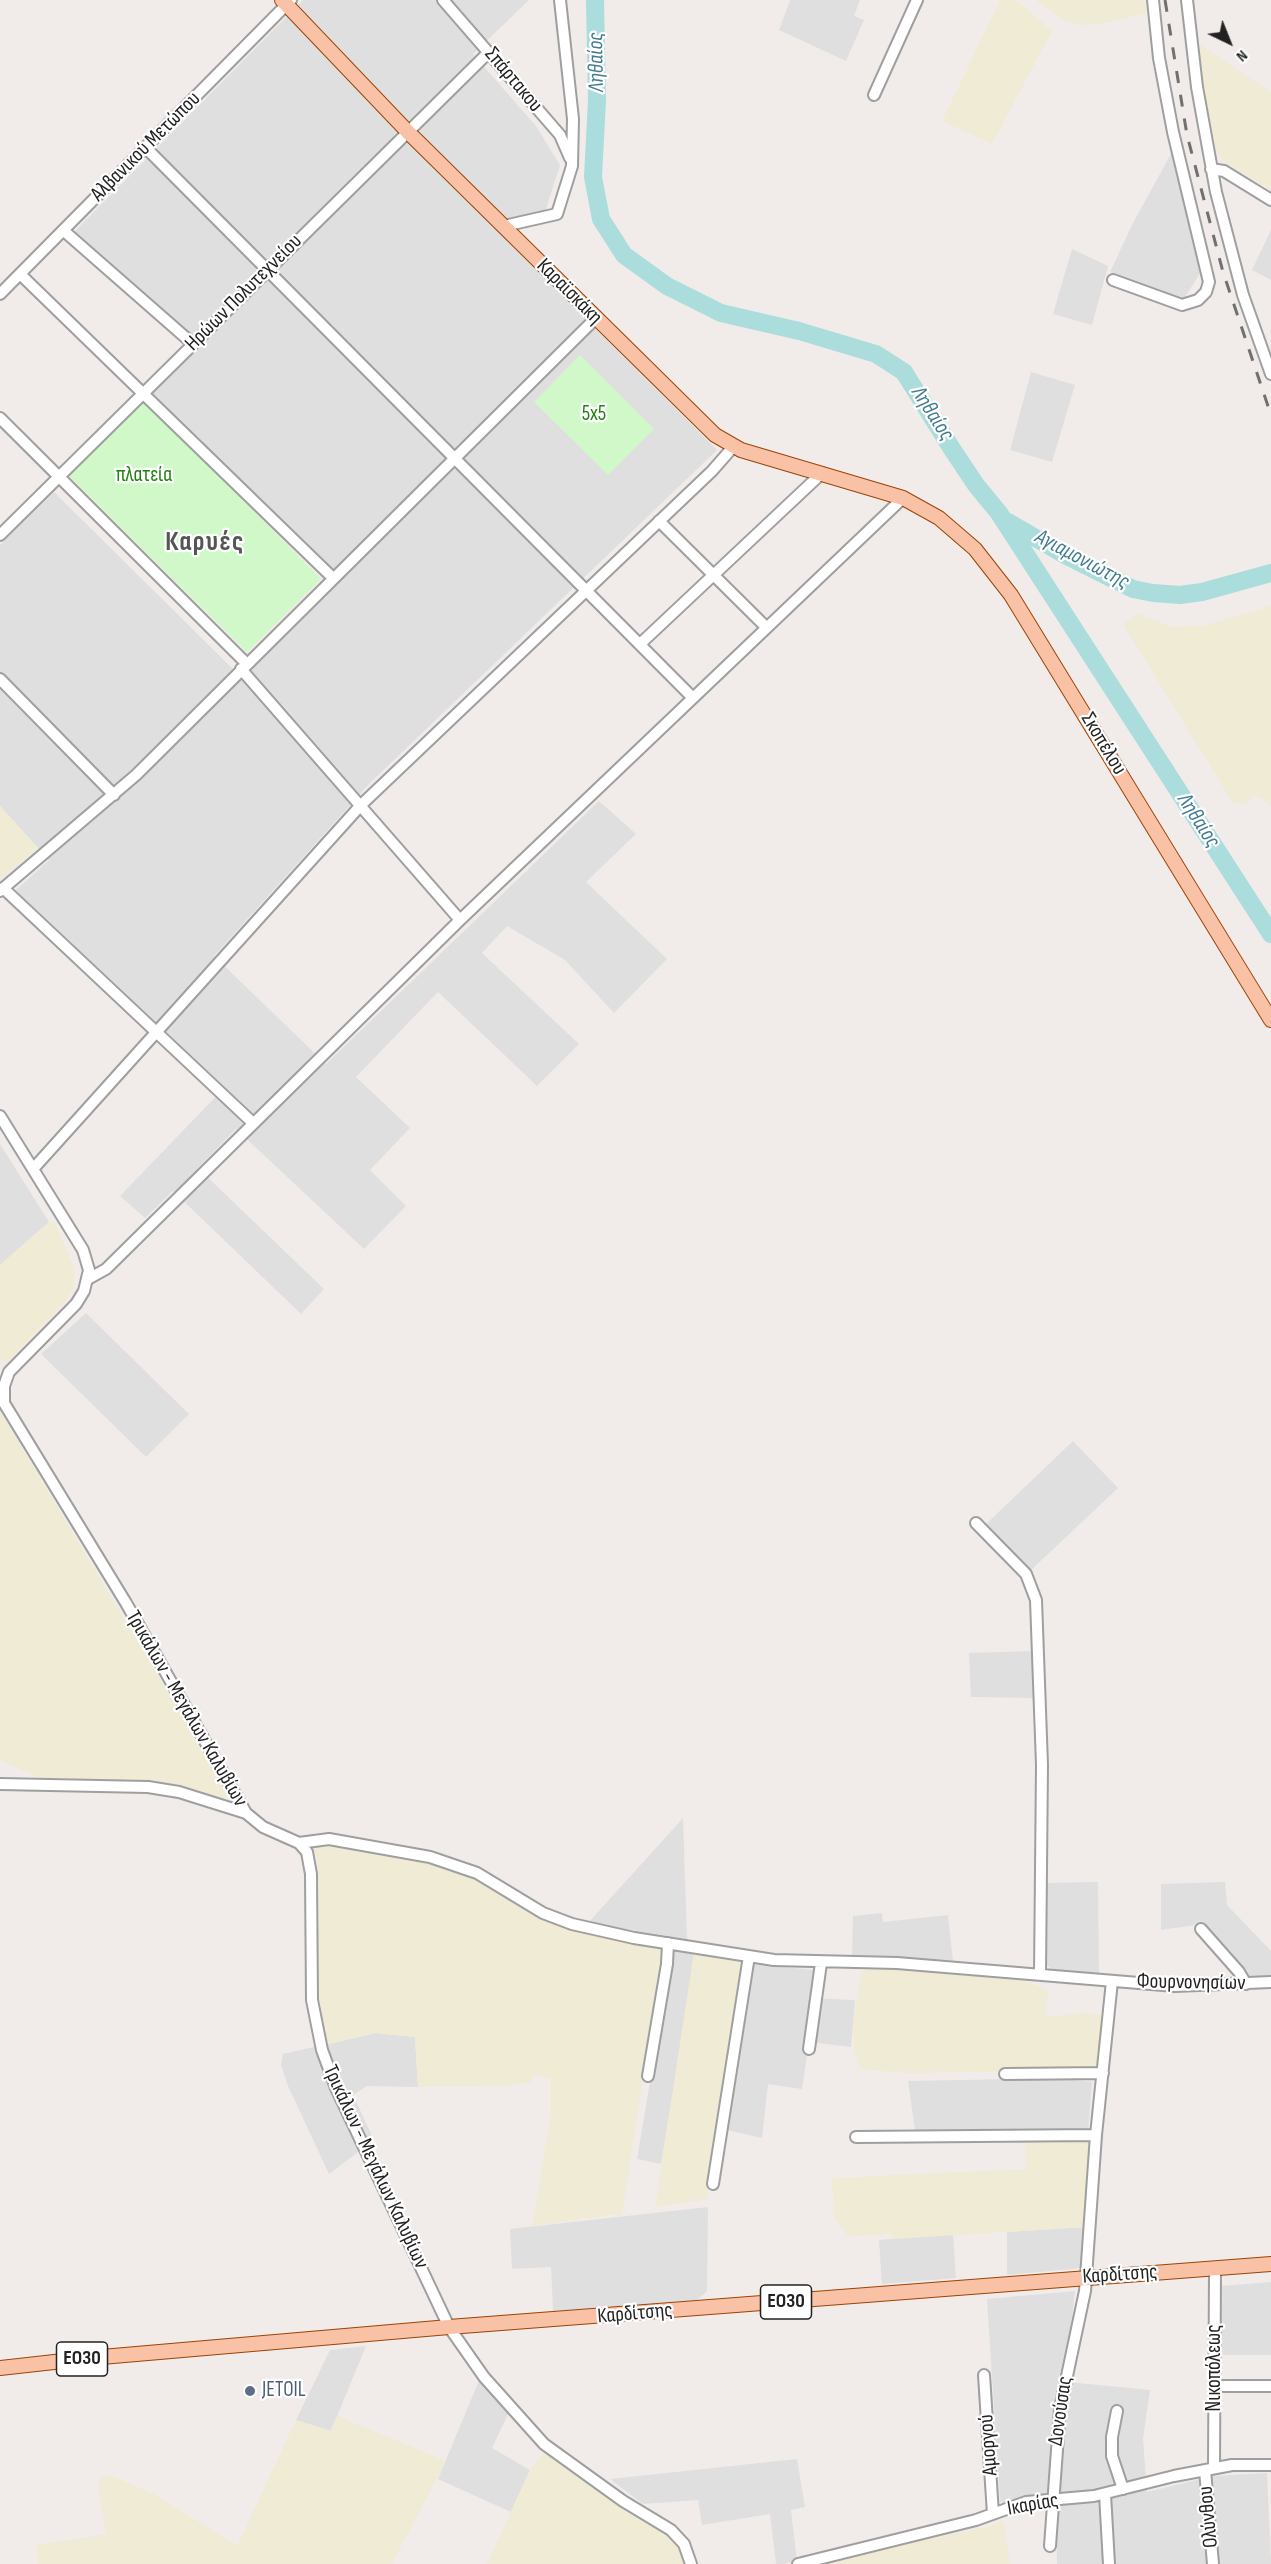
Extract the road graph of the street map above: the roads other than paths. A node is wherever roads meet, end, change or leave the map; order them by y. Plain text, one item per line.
1 (443, 0) edge
2 (560, 0) edge
3 (917, 0) edge
4 (1153, 0) edge
5 (1187, 0) edge
6 (286, 2) edge
7 (489, 51) junction
8 (874, 94) dead end
9 (407, 131) junction
10 (146, 148) junction
11 (572, 166) junction
12 (1211, 169) junction
13 (1271, 200) edge
14 (504, 226) junction
15 (64, 231) junction
16 (268, 270) junction
17 (20, 274) junction
18 (1113, 280) dead end
19 (0, 294) edge
20 (596, 318) junction
21 (193, 344) junction
22 (1271, 374) edge
23 (143, 393) junction
24 (0, 418) edge
25 (733, 447) junction
26 (455, 458) junction
27 (822, 473) junction
28 (58, 476) junction
29 (903, 498) junction
30 (659, 521) junction
31 (0, 535) edge
32 (714, 575) junction
33 (333, 578) junction
34 (586, 591) junction
35 (766, 627) junction
36 (640, 644) junction
37 (244, 666) junction
38 (0, 679) edge
39 (693, 698) junction
40 (114, 795) junction
41 (361, 805) junction
42 (2, 890) edge
43 (460, 920) junction
44 (1271, 1020) edge
45 (157, 1033) junction
46 (0, 1116) edge
47 (252, 1123) junction
48 (33, 1169) junction
49 (88, 1278) junction
50 (3, 1380) edge
51 (976, 1523) dead end
52 (0, 1784) edge
53 (246, 1813) junction
54 (299, 1843) junction
55 (1200, 1929) dead end
56 (668, 1943) junction
57 (749, 1956) junction
58 (821, 1963) junction
59 (1040, 1974) junction
60 (1112, 1981) junction
61 (1271, 1982) edge
62 (1246, 1984) junction
63 (809, 2049) dead end
64 (1103, 2073) junction
65 (1005, 2074) dead end
66 (648, 2076) dead end
67 (1096, 2135) junction
68 (856, 2137) dead end
69 (713, 2184) dead end
70 (1271, 2264) edge
71 (1215, 2268) junction
72 (1085, 2277) junction
73 (449, 2328) junction
74 (0, 2368) edge
75 (984, 2375) dead end
76 (1214, 2386) junction
77 (1271, 2386) edge
78 (1117, 2411) dead end
79 (1271, 2464) edge
80 (1209, 2469) junction
81 (1123, 2489) junction
82 (1106, 2494) junction
83 (1052, 2499) junction
84 (993, 2514) junction
85 (1050, 2546) dead end
86 (691, 2564) edge
87 (798, 2564) edge
88 (1109, 2564) edge
89 (1213, 2564) edge

1 - 7 street, Σπάρτακου
2 - 11 street
3 - 8 street
4 - 18 street
5 - 12 street
6 - 9 main road, Καραϊσκάκη
6 - 10 street, Αλβανικού Μετώπου
7 - 9 street, Ηρώων Πολυτεχνείου
7 - 11 street, Σπάρτακου
9 - 14 main road, Καραϊσκάκη
9 - 16 street, Ηρώων Πολυτεχνείου
10 - 15 street, Αλβανικού Μετώπου
10 - 16 street
11 - 14 street
12 - 13 street
12 - 22 street
14 - 20 main road, Καραϊσκάκη
15 - 17 street, Αλβανικού Μετώπου
15 - 21 street
16 - 21 street, Ηρώων Πολυτεχνείου
16 - 26 street
17 - 19 street, Αλβανικού Μετώπου
17 - 23 street
20 - 25 main road, Καραϊσκάκη
20 - 26 street
21 - 23 street, Ηρώων Πολυτεχνείου
23 - 28 street, Ηρώων Πολυτεχνείου
23 - 33 street
24 - 28 street
25 - 27 main road, Καραϊσκάκη
25 - 30 street
26 - 33 street
26 - 34 street
27 - 29 main road, Καραϊσκάκη
27 - 32 street
28 - 31 street, Ηρώων Πολυτεχνείου
28 - 37 street
29 - 35 street
29 - 44 main road, Σκοπέλου
30 - 32 street
30 - 34 street
32 - 35 street
32 - 36 street
33 - 37 street
34 - 36 street
34 - 41 street
35 - 39 street
36 - 39 street
37 - 40 street
37 - 41 street
38 - 40 street
39 - 43 street
40 - 42 street
41 - 43 street
41 - 45 street
42 - 45 street
43 - 47 street
45 - 47 street
45 - 48 street
46 - 48 street
47 - 49 street
48 - 49 street
49 - 50 street, Τρικάλων - Μεγάλων Καλυβίων
50 - 53 street, Τρικάλων - Μεγάλων Καλυβίων
51 - 59 street
52 - 53 street
53 - 54 street, Τρικάλων - Μεγάλων Καλυβίων
54 - 56 street, Φουρνονησίων
54 - 73 street, Τρικάλων - Μεγάλων Καλυβίων
55 - 62 street
56 - 57 street, Φουρνονησίων
56 - 66 street
57 - 58 street, Φουρνονησίων
57 - 69 street
58 - 59 street, Φουρνονησίων
58 - 63 street
59 - 60 street, Φουρνονησίων
60 - 62 street, Φουρνονησίων
60 - 64 street, Δονούσας
61 - 62 street, Φουρνονησίων
64 - 65 street
64 - 67 street, Δονούσας
67 - 68 street
67 - 72 street, Δονούσας
70 - 71 main road, Καρδίτσης / ΕΟ30
71 - 72 main road, Καρδίτσης / ΕΟ30
71 - 76 street, Νικοπόλεως
72 - 73 main road, Καρδίτσης / ΕΟ30
72 - 83 street, Δονούσας
73 - 74 main road, Καρδίτσης / ΕΟ30
73 - 86 street, Τρικάλων - Μεγάλων Καλυβίων
75 - 84 street, Αμοργού
76 - 77 street
76 - 80 street, Νικοπόλεως
78 - 81 street
79 - 80 street, Ικαρίας
80 - 81 street, Ικαρίας
80 - 89 street, Ολύνθου
81 - 82 street, Ικαρίας
82 - 83 street, Ικαρίας
82 - 88 street
83 - 84 street, Ικαρίας
83 - 85 street, Δονούσας
84 - 87 street, Ικαρίας

